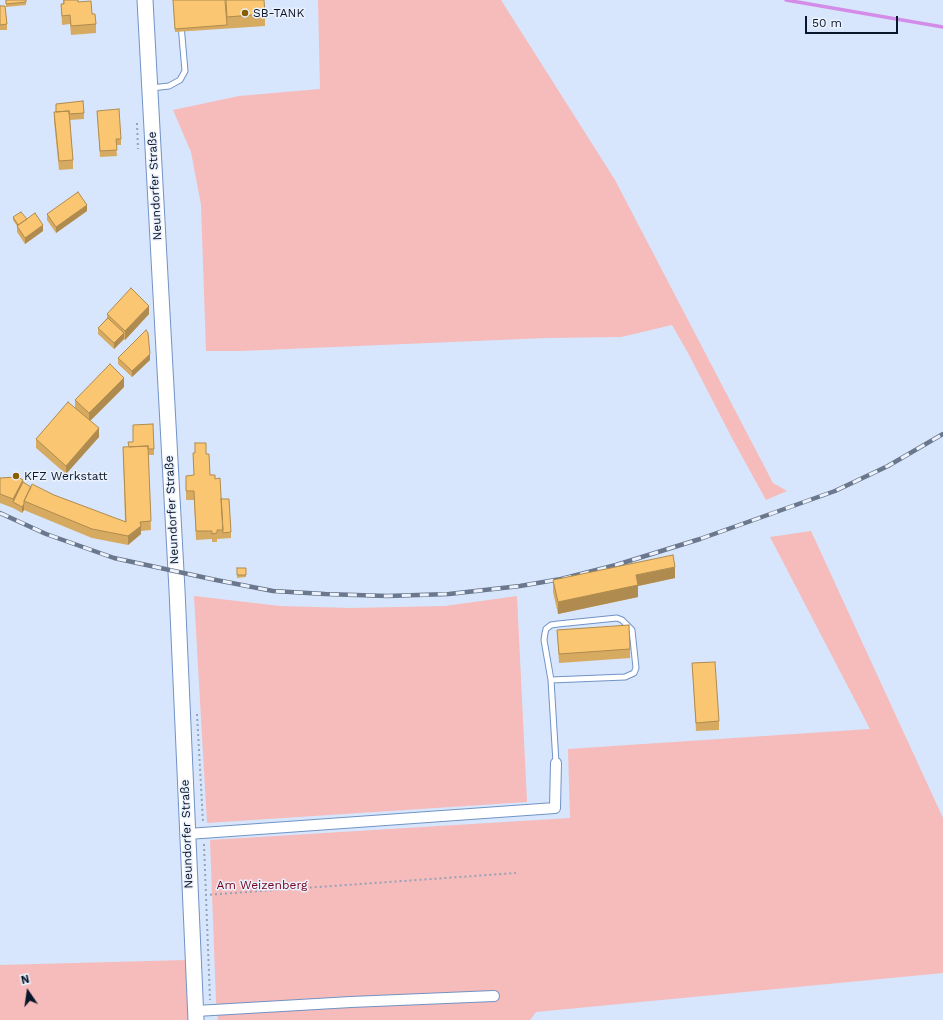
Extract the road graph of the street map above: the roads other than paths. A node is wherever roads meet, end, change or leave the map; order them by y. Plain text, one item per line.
1 (145, 0) edge
2 (181, 16) edge
3 (150, 88) junction
4 (551, 680) junction
5 (556, 763) joint
6 (188, 834) junction
7 (494, 996) dead end
8 (196, 1016) edge

1 - 3 main road, Neundorfer Straße
2 - 3 lane
3 - 6 main road, Neundorfer Straße
4 - 4 lane
4 - 5 lane
5 - 6 street
6 - 8 main road, Neundorfer Straße
7 - 8 street

